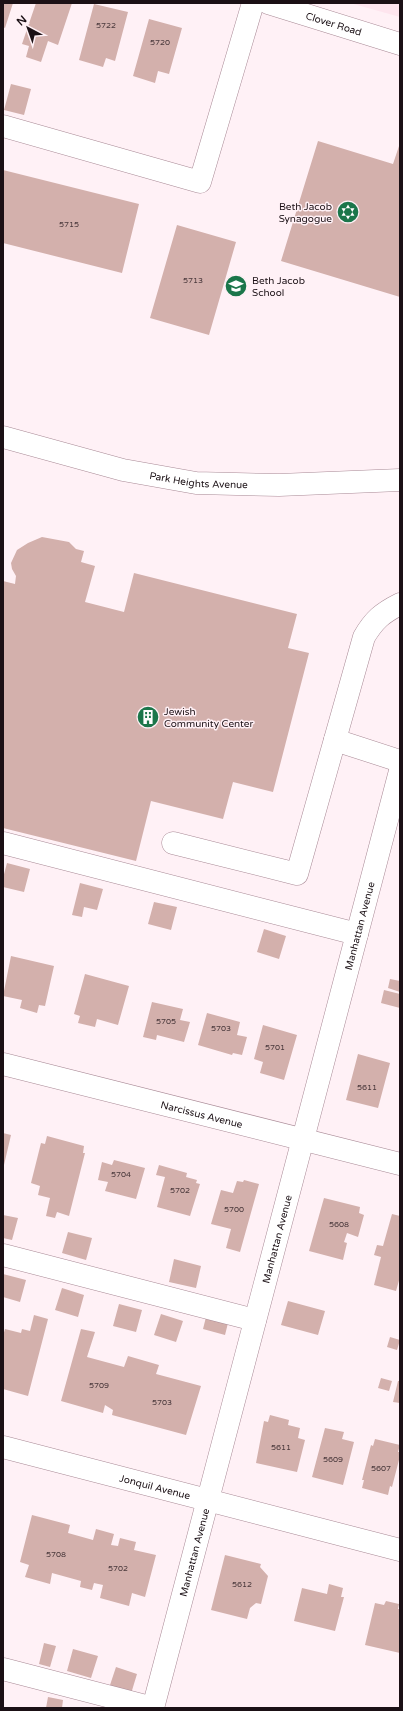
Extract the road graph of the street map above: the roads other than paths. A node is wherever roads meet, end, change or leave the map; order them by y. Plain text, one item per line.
1 (253, 3) edge
2 (268, 3) edge
3 (400, 44) edge
4 (3, 126) edge
5 (3, 437) edge
6 (400, 480) edge
7 (400, 604) edge
8 (335, 740) junction
9 (400, 760) edge
10 (399, 779) edge
11 (3, 843) edge
12 (173, 843) dead end
13 (357, 934) junction
14 (3, 1064) edge
15 (303, 1141) junction
16 (400, 1164) edge
17 (3, 1255) edge
18 (256, 1320) junction
19 (3, 1447) edge
20 (209, 1499) junction
21 (400, 1550) edge
22 (3, 1669) edge
23 (153, 1708) edge

1 - 4 street
2 - 3 street, Clover Road
5 - 6 street, Park Heights Avenue
7 - 8 street
8 - 9 street
8 - 12 street
10 - 13 street, Manhattan Avenue
11 - 13 street
13 - 15 street, Manhattan Avenue
14 - 15 street, Narcissus Avenue
15 - 16 street, Narcissus Avenue
15 - 18 street, Manhattan Avenue
17 - 18 street
18 - 20 street, Manhattan Avenue
19 - 20 street, Jonquil Avenue
20 - 21 street, Jonquil Avenue
20 - 23 street, Manhattan Avenue
22 - 23 street

